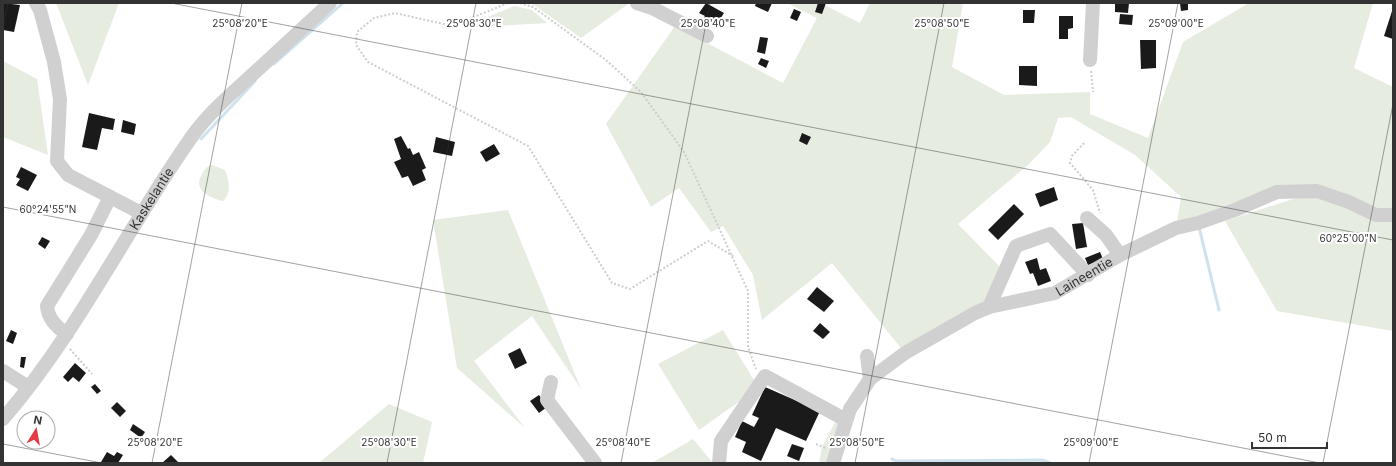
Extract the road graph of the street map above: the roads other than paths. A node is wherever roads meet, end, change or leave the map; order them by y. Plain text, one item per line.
1 (36, 3) edge
2 (330, 3) edge
3 (637, 3) edge
4 (1093, 3) edge
5 (707, 36) dead end
6 (1090, 60) road end
7 (110, 197) junction
8 (141, 213) junction
9 (1393, 215) edge
10 (1087, 218) dead end
11 (1120, 255) junction
12 (1088, 274) junction
13 (990, 307) junction
14 (65, 337) junction
15 (867, 356) dead end
16 (3, 371) edge
17 (870, 379) junction
18 (551, 382) dead end
19 (28, 387) junction
20 (3, 419) edge
21 (846, 420) junction
22 (595, 463) edge
23 (719, 463) edge
24 (833, 463) edge

1 - 7 street
2 - 8 street, Kaskelantie
3 - 5 street
4 - 6 street
7 - 8 street
7 - 14 street
8 - 14 street, Kaskelantie
9 - 11 street, Laineentie
10 - 11 street
11 - 12 street, Laineentie
12 - 13 street, Laineentie
12 - 13 street
13 - 17 street, Laineentie
14 - 19 street, Kaskelantie
15 - 17 street
16 - 19 street
17 - 21 street, Laineentie
18 - 22 street
19 - 20 street, Kaskelantie
21 - 23 street
21 - 24 street, Laineentie

